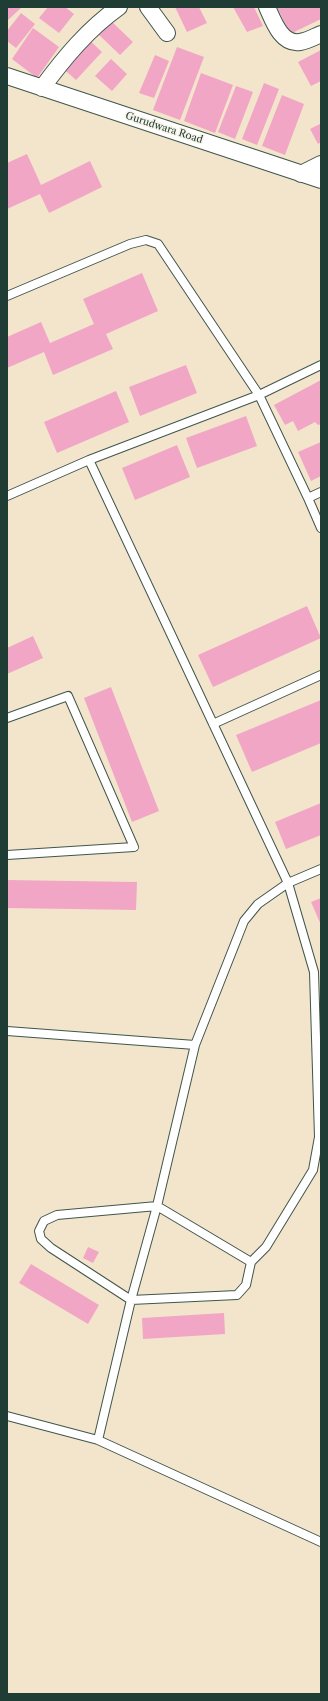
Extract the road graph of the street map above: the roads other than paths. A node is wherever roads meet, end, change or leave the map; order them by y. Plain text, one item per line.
1 (119, 7) edge
2 (148, 7) edge
3 (267, 7) edge
4 (167, 33) dead end
5 (321, 34) edge
6 (7, 76) edge
7 (42, 88) junction
8 (321, 164) edge
9 (301, 174) junction
10 (321, 180) edge
11 (7, 296) edge
12 (321, 365) edge
13 (258, 395) junction
14 (89, 460) junction
15 (321, 492) edge
16 (7, 496) edge
17 (308, 498) junction
18 (321, 528) edge
19 (321, 675) edge
20 (7, 718) edge
21 (213, 724) junction
22 (7, 855) edge
23 (321, 869) edge
24 (288, 883) junction
25 (7, 1031) edge
26 (195, 1045) junction
27 (157, 1206) junction
28 (251, 1262) junction
29 (131, 1300) junction
30 (7, 1416) edge
31 (98, 1440) junction
32 (321, 1542) edge

1 - 7 street
2 - 4 street
3 - 5 street
6 - 7 street, Gurudwara Road
7 - 9 street, Gurudwara Road
8 - 9 street
9 - 10 street, Gurudwara Road
11 - 13 lane
12 - 13 lane
13 - 14 lane
13 - 17 lane
14 - 16 lane
14 - 21 lane
15 - 17 lane
17 - 18 lane
19 - 21 lane
20 - 22 lane
21 - 24 lane
23 - 24 lane
24 - 26 lane
24 - 28 lane
25 - 26 lane
26 - 27 lane
27 - 28 lane
27 - 29 lane
27 - 29 lane
28 - 29 lane
29 - 31 lane
30 - 31 lane
31 - 32 lane

